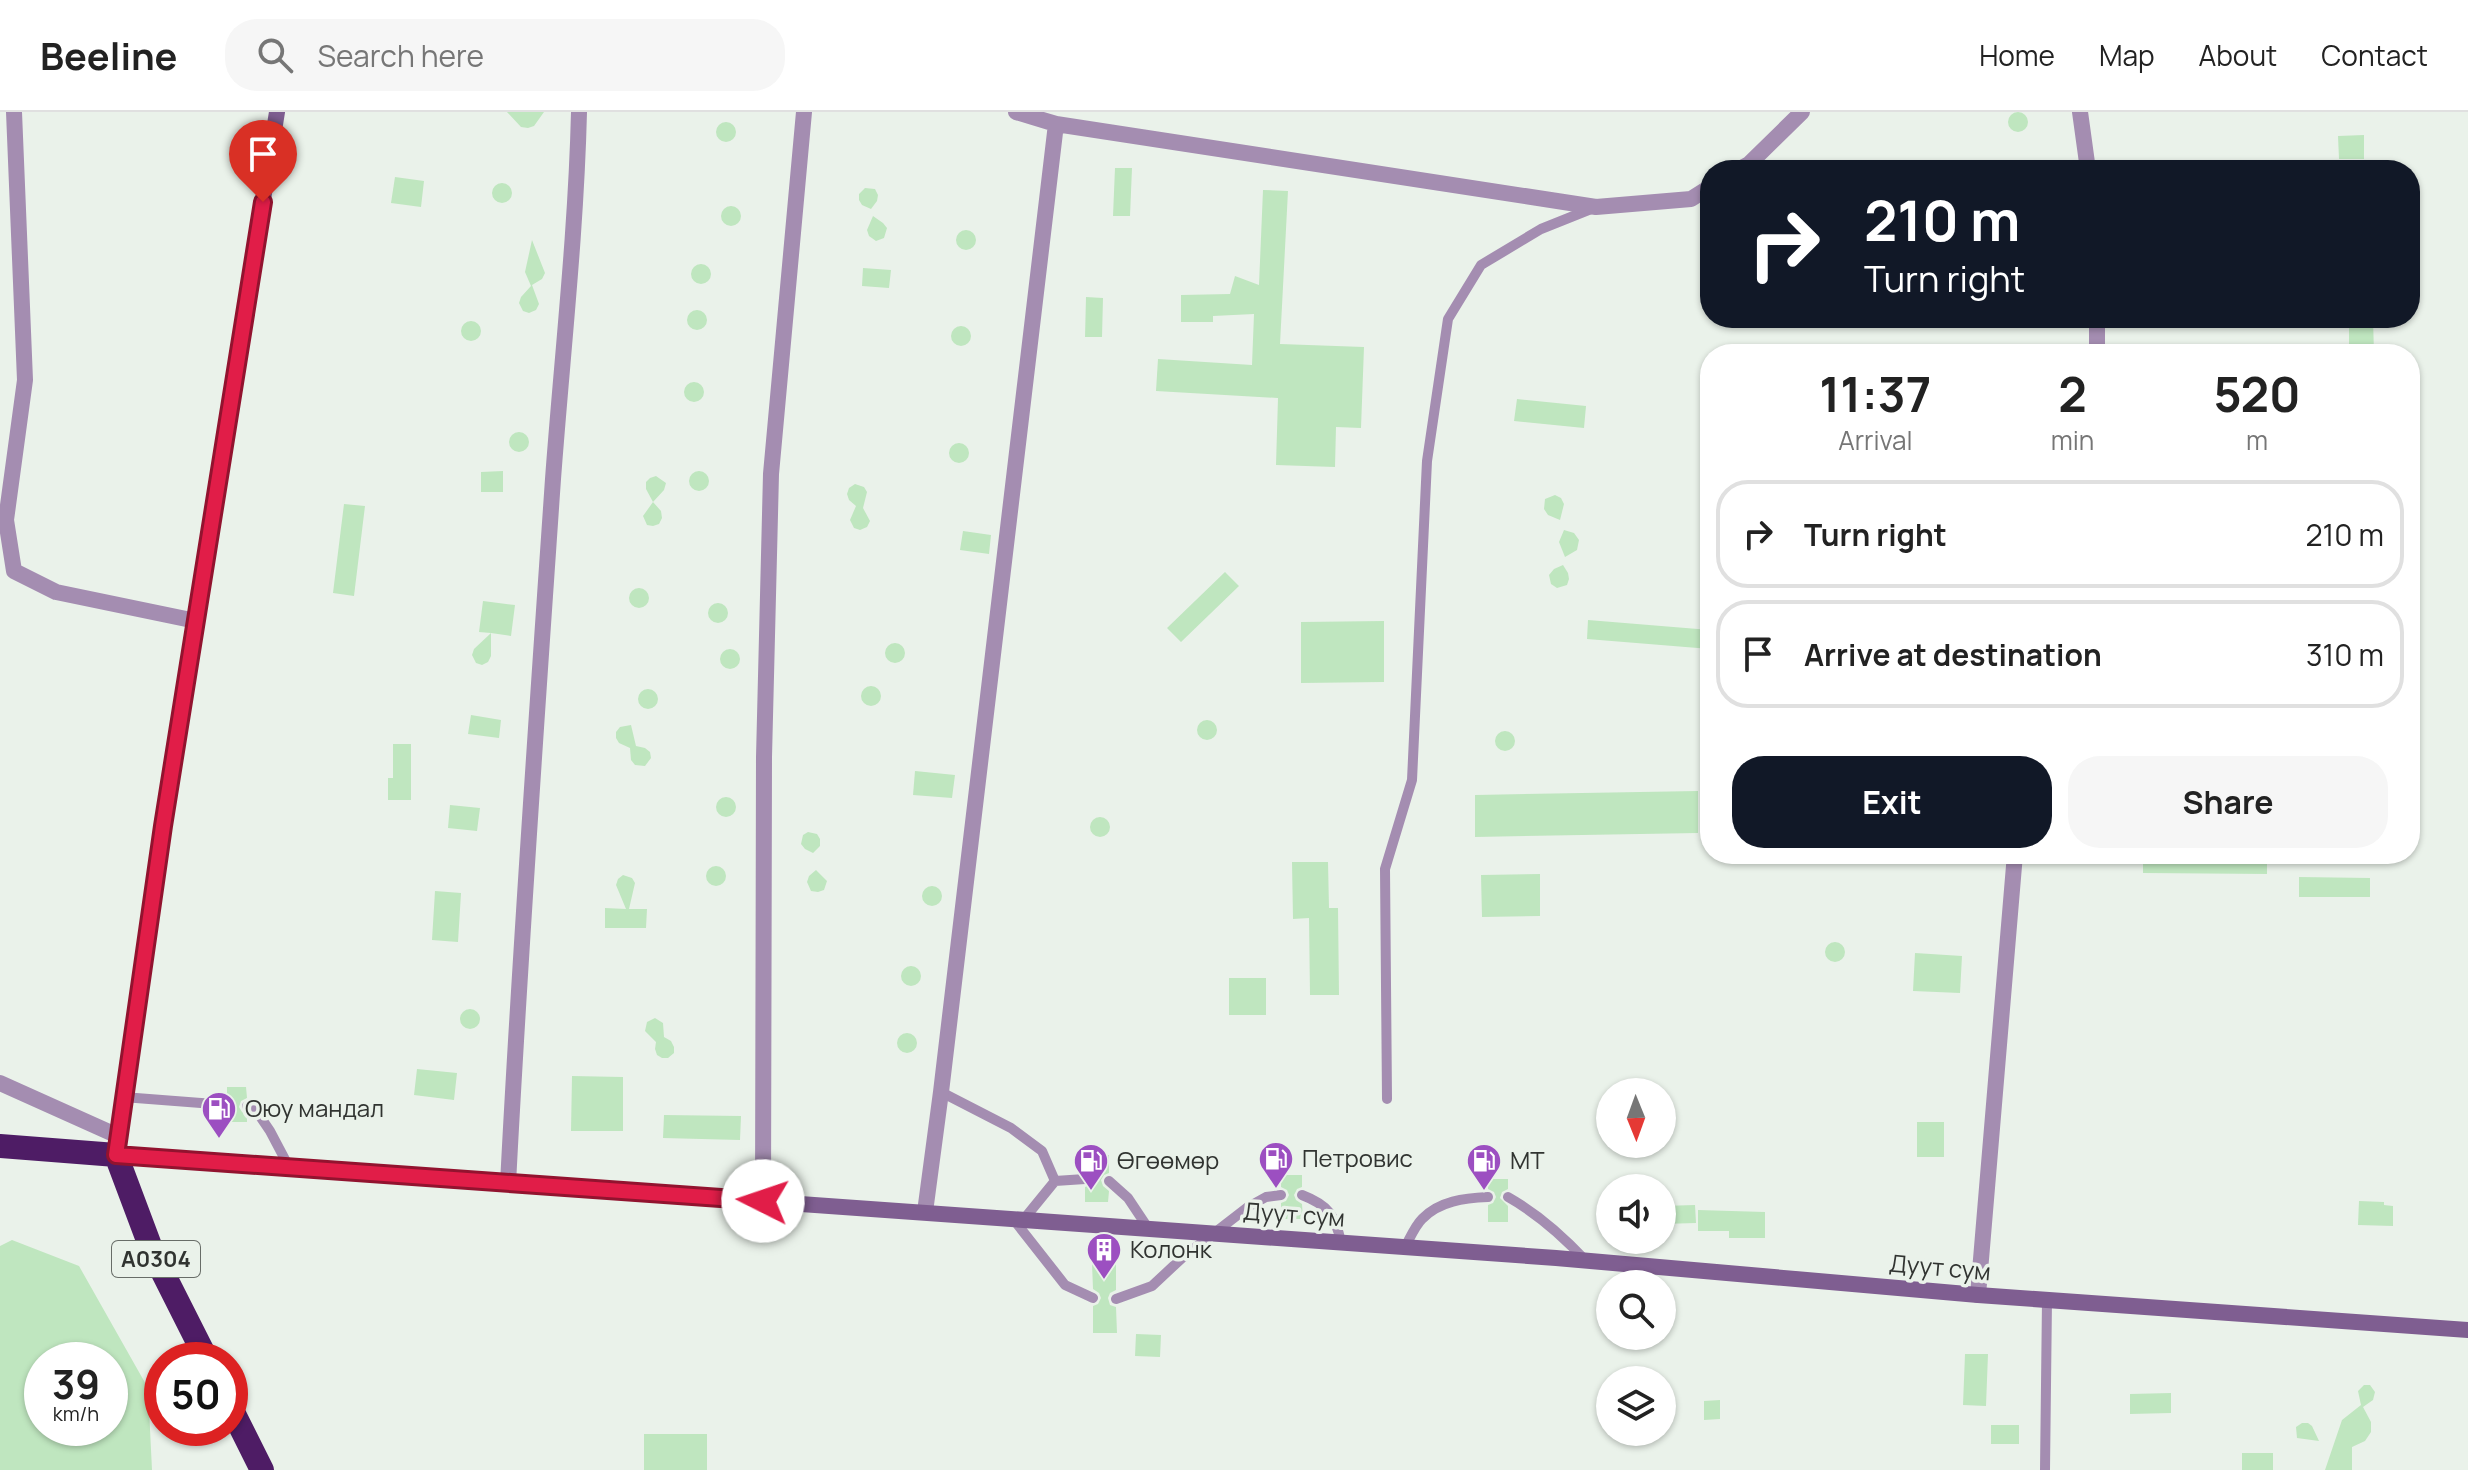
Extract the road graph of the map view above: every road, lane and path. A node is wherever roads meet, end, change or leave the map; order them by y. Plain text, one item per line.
1 (14, 112) edge
2 (277, 112) edge
3 (579, 112) edge
4 (804, 112) edge
5 (1016, 112) edge
6 (1802, 112) edge
7 (2080, 112) edge
8 (1057, 118) edge
9 (1753, 160) edge
10 (2087, 160) edge
11 (1700, 193) edge
12 (1596, 207) junction
13 (196, 621) junction
14 (2014, 864) edge
15 (0, 1083) edge
16 (941, 1092) junction
17 (123, 1097) junction
18 (1387, 1099) dead end
19 (227, 1105) dead end
20 (247, 1106) dead end
21 (117, 1145) junction
22 (0, 1146) edge
23 (289, 1167) junction
24 (1085, 1179) dead end
25 (1055, 1181) junction
26 (1109, 1181) dead end
27 (508, 1184) junction
28 (1281, 1195) dead end
29 (1302, 1195) dead end
30 (1488, 1197) dead end
31 (1508, 1197) dead end
32 (763, 1201) junction
33 (925, 1212) junction
34 (1018, 1219) junction
35 (1148, 1228) junction
36 (1214, 1233) junction
37 (1341, 1242) junction
38 (1405, 1247) junction
39 (1586, 1261) junction
40 (1978, 1295) junction
41 (1093, 1298) dead end
42 (1116, 1299) dead end
43 (2047, 1300) junction
44 (2468, 1330) edge
45 (198, 1342) edge
46 (248, 1442) edge
47 (262, 1470) edge
48 (2045, 1470) edge

1 - 13 street
2 - 13 main road
3 - 27 street
4 - 32 street
5 - 8 street
6 - 9 street
7 - 10 street
8 - 12 street
8 - 16 street
11 - 12 street
12 - 18 lane
13 - 17 main road
14 - 40 street
15 - 21 street
16 - 25 lane
16 - 33 street
17 - 19 lane
17 - 21 main road
20 - 23 lane
21 - 22 highway
21 - 23 main road, Дуут сум
21 - 45 highway, A0304
23 - 27 main road, Дуут сум
24 - 25 lane
25 - 34 lane
26 - 35 lane
27 - 32 main road, Дуут сум
28 - 36 lane
29 - 37 lane
30 - 38 lane
31 - 39 lane
32 - 33 main road, Дуут сум
33 - 34 main road, Дуут сум
34 - 35 main road, Дуут сум
34 - 41 lane
35 - 36 main road, Дуут сум
36 - 37 main road, Дуут сум
36 - 42 lane
37 - 38 main road, Дуут сум
38 - 39 main road, Дуут сум
39 - 40 main road, Дуут сум
40 - 43 main road, Дуут сум
43 - 44 main road, Дуут сум
43 - 48 lane
46 - 47 highway

